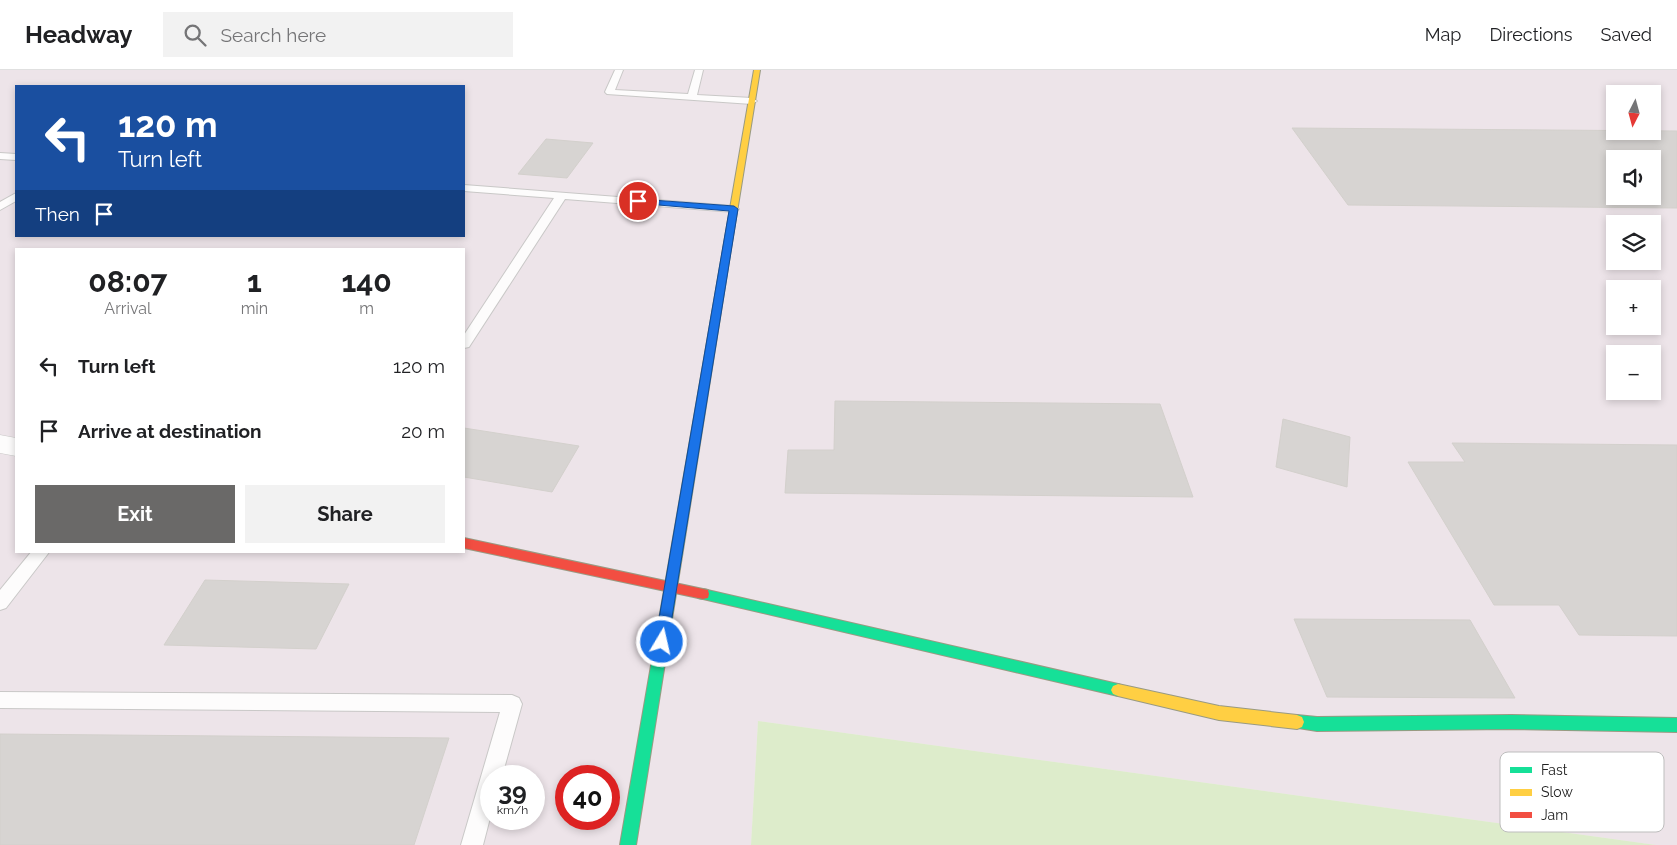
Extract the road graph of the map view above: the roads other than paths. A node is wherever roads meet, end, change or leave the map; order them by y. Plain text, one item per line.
1 (619, 70) edge
2 (699, 70) edge
3 (757, 70) edge
4 (692, 97) junction
5 (752, 101) junction
6 (0, 156) edge
7 (15, 157) edge
8 (465, 188) edge
9 (562, 195) junction
10 (15, 197) edge
11 (0, 207) edge
12 (734, 209) junction
13 (465, 342) edge
14 (0, 444) edge
15 (15, 447) edge
16 (465, 543) edge
17 (40, 553) edge
18 (671, 587) junction
19 (0, 604) edge
20 (0, 700) edge
21 (1677, 725) edge
22 (495, 765) edge
23 (480, 818) edge
24 (472, 845) edge
25 (628, 845) edge

1 - 4 lane
2 - 4 lane
3 - 5 street
4 - 5 lane
5 - 12 street
6 - 7 lane
8 - 9 lane
9 - 12 lane
9 - 13 lane
10 - 11 lane
12 - 18 street
14 - 15 street
16 - 18 street
17 - 19 lane
18 - 21 street
18 - 25 street
20 - 22 lane
23 - 24 lane

